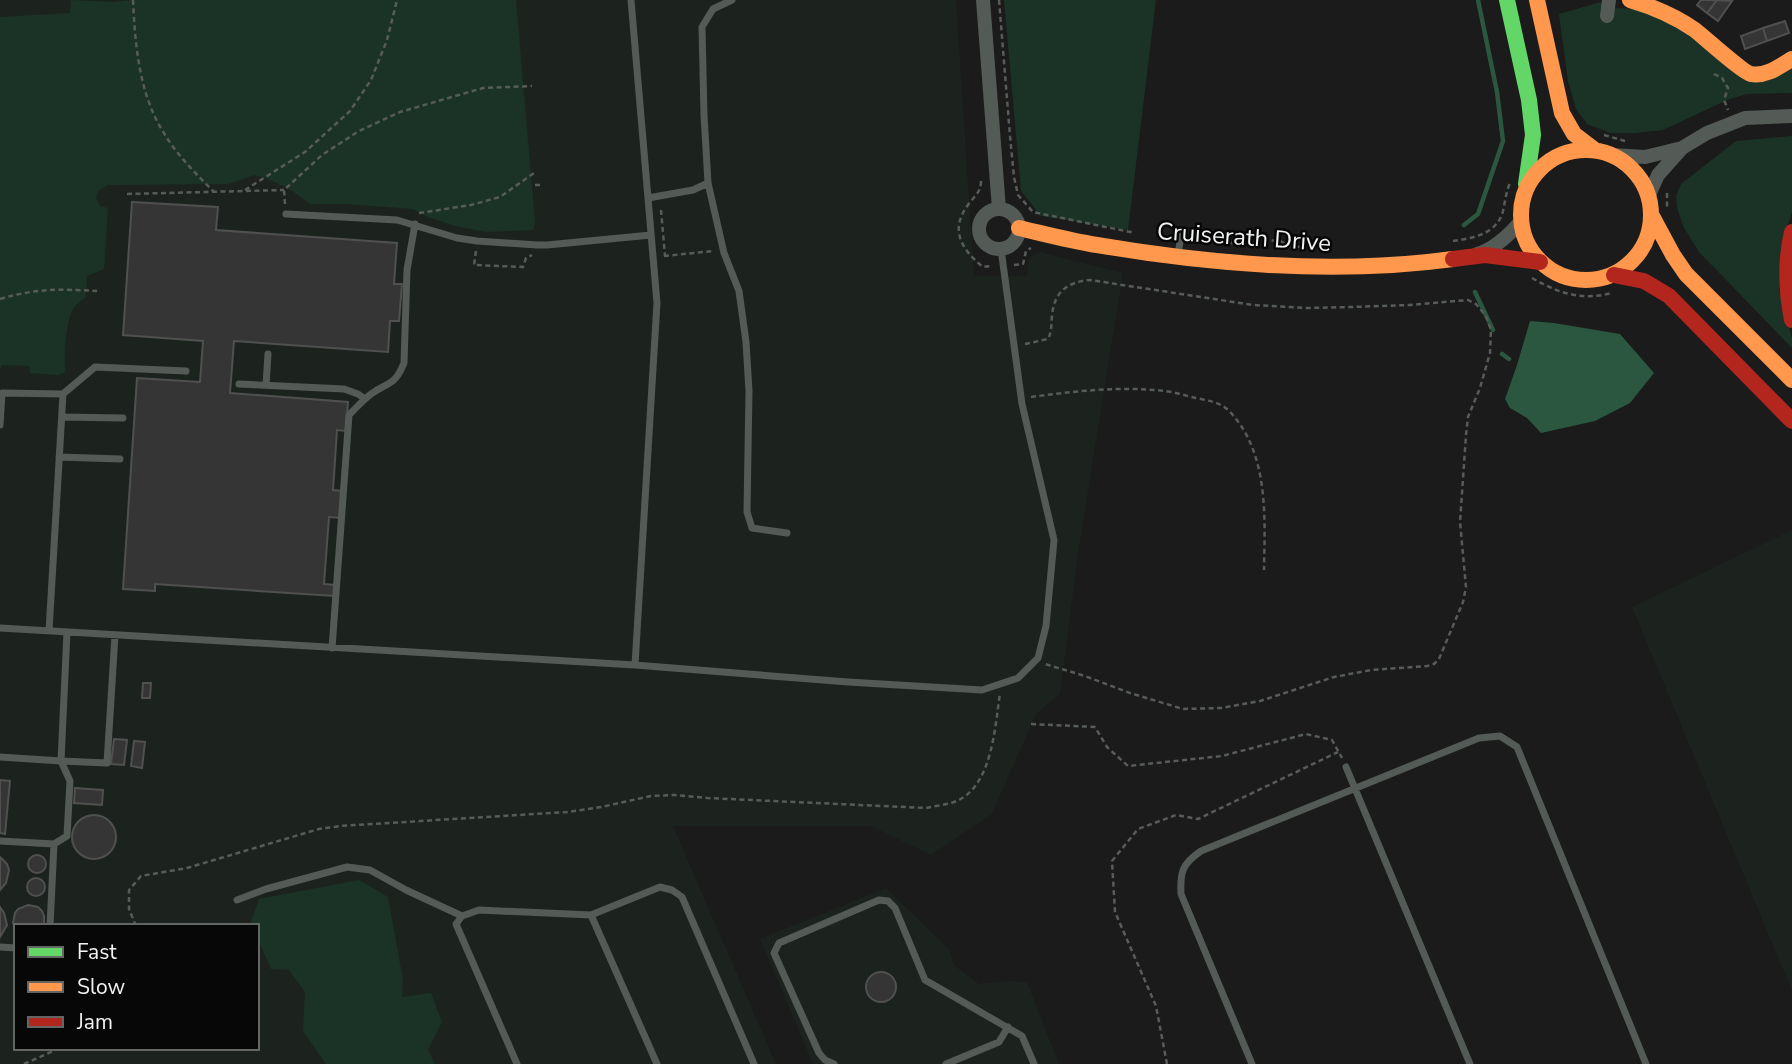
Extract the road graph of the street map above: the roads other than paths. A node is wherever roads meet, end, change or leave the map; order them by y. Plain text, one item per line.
1 (631, 0) edge
2 (732, 0) edge
3 (983, 0) edge
4 (1507, 0) edge
5 (1537, 0) edge
6 (1609, 0) edge
7 (1630, 0) edge
8 (1607, 16) dead end
9 (1792, 59) edge
10 (1792, 116) edge
11 (1682, 148) junction
12 (1595, 150) junction
13 (1612, 155) junction
14 (709, 183) junction
15 (1525, 192) junction
16 (1649, 195) junction
17 (648, 198) junction
18 (999, 209) junction
19 (286, 214) road end
20 (1652, 216) junction
21 (1521, 221) junction
22 (415, 224) junction
23 (1019, 228) junction
24 (1792, 232) edge
25 (1181, 234) dead end
26 (651, 235) junction
27 (1001, 248) junction
28 (1178, 257) junction
29 (1469, 257) junction
30 (1540, 262) junction
31 (1615, 283) junction
32 (1792, 320) edge
33 (268, 354) dead end
34 (186, 371) dead end
35 (1792, 380) edge
36 (239, 384) dead end
37 (266, 385) junction
38 (63, 394) junction
39 (365, 399) junction
40 (62, 417) junction
41 (123, 418) dead end
42 (1792, 421) edge
43 (0, 425) edge
44 (59, 457) junction
45 (120, 459) dead end
46 (787, 533) dead end
47 (0, 628) edge
48 (49, 631) junction
49 (67, 632) junction
50 (115, 635) junction
51 (332, 648) junction
52 (635, 665) junction
53 (0, 757) edge
54 (61, 761) junction
55 (1346, 767) road end
56 (1355, 788) junction
57 (0, 841) edge
58 (54, 844) junction
59 (237, 900) dead end
60 (591, 915) junction
61 (463, 916) junction
62 (50, 924) edge
63 (1008, 1027) junction
64 (517, 1064) edge
65 (657, 1064) edge
66 (754, 1064) edge
67 (834, 1064) edge
68 (946, 1064) edge
69 (1034, 1064) edge
70 (1252, 1064) edge
71 (1470, 1064) edge
72 (1646, 1064) edge

1 - 17 lane
2 - 14 lane
3 - 18 street
4 - 15 street
5 - 12 street
6 - 8 street
7 - 9 street
10 - 11 street
11 - 13 street
11 - 16 street
12 - 13 street
12 - 15 street
13 - 16 street
14 - 17 lane
14 - 46 lane
15 - 21 street
16 - 20 street
17 - 26 lane
18 - 23 street
18 - 27 street
19 - 22 lane
20 - 31 street
20 - 35 street
21 - 29 street, Cruiserath Drive
21 - 30 street
22 - 26 lane
22 - 39 lane
23 - 27 street
23 - 28 street, Cruiserath Drive
24 - 32 street
25 - 28 lane
26 - 52 lane
27 - 52 lane
28 - 29 street, Cruiserath Drive
29 - 30 street, Cruiserath Drive
30 - 31 street
31 - 42 street
33 - 37 lane
34 - 38 lane
36 - 37 lane
37 - 39 lane
38 - 40 lane
38 - 43 lane
39 - 51 lane
40 - 41 lane
40 - 44 lane
44 - 45 lane
44 - 48 lane
47 - 48 lane
48 - 49 lane
49 - 50 lane
49 - 54 lane
50 - 51 lane
50 - 54 lane
51 - 52 lane
53 - 54 lane
54 - 58 lane
55 - 56 lane
56 - 70 lane
56 - 71 lane
56 - 72 lane
57 - 58 lane
58 - 62 lane
59 - 61 lane
60 - 61 lane
60 - 65 lane
60 - 66 lane
61 - 64 lane
63 - 67 lane
63 - 68 lane
63 - 69 lane

